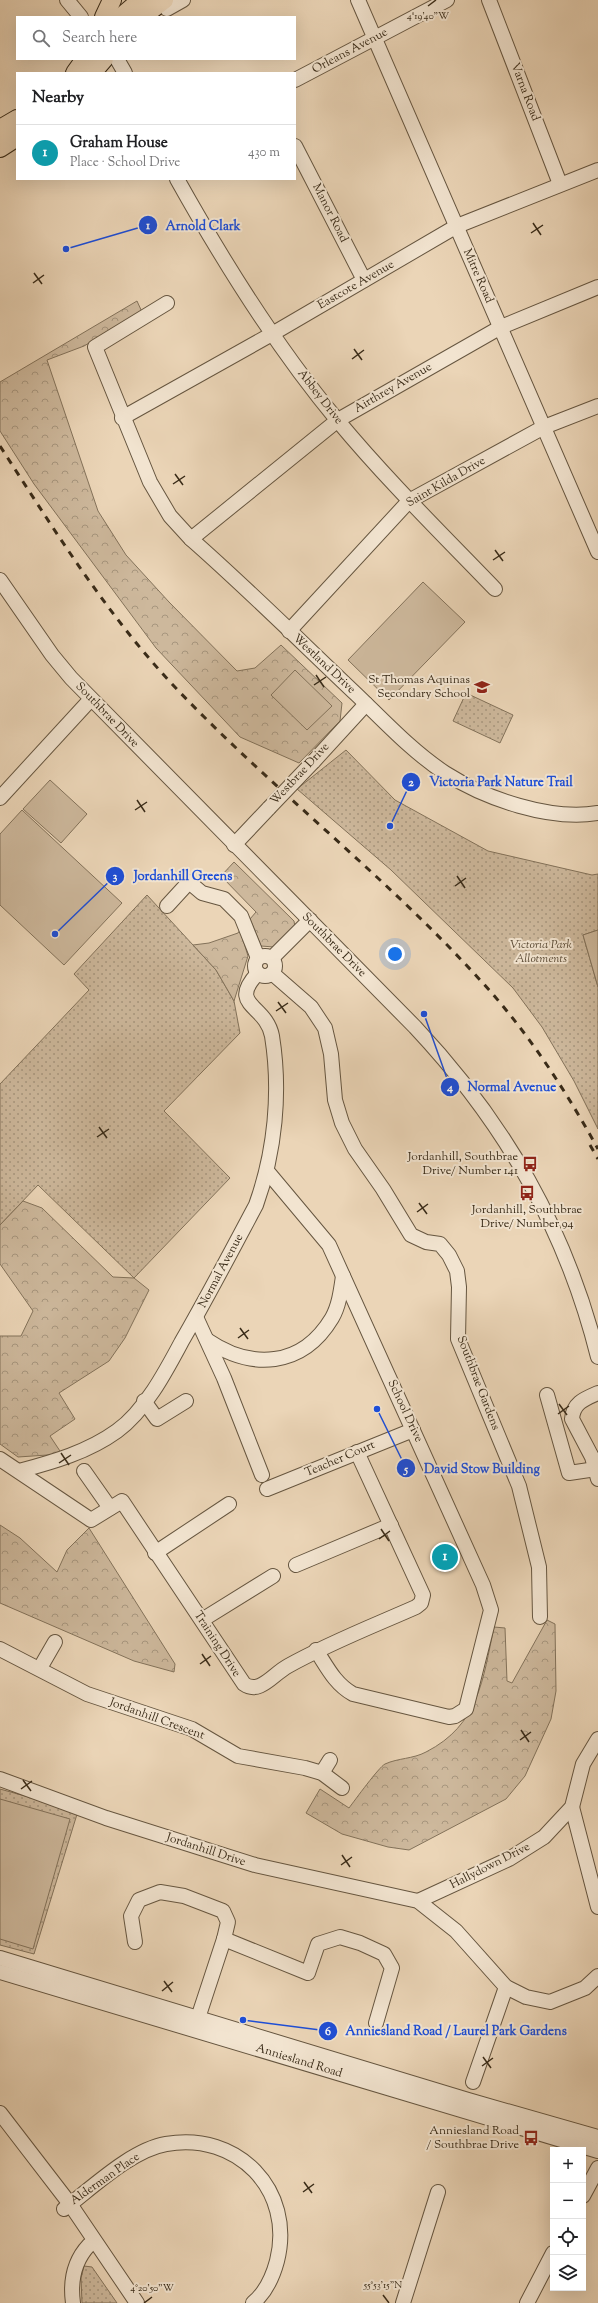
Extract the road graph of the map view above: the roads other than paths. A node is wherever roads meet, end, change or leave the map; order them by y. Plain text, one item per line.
1 (67, 0) edge
2 (112, 0) edge
3 (183, 0) edge
4 (358, 0) edge
5 (447, 0) edge
6 (490, 0) edge
7 (166, 4) edge
8 (132, 10) edge
9 (80, 16) edge
10 (104, 16) edge
11 (374, 38) junction
12 (84, 60) edge
13 (103, 60) edge
14 (118, 60) edge
15 (76, 72) edge
16 (93, 72) edge
17 (124, 72) edge
18 (296, 79) edge
19 (16, 120) edge
20 (0, 129) edge
21 (16, 138) edge
22 (0, 148) edge
23 (296, 148) edge
24 (598, 170) edge
25 (178, 180) edge
26 (560, 184) junction
27 (456, 226) junction
28 (364, 280) junction
29 (598, 287) edge
30 (167, 303) dead end
31 (501, 327) junction
32 (272, 334) junction
33 (598, 406) edge
34 (122, 418) junction
35 (338, 420) junction
36 (544, 426) junction
37 (409, 501) junction
38 (192, 539) junction
39 (598, 552) edge
40 (0, 580) edge
41 (495, 589) dead end
42 (289, 631) junction
43 (91, 699) junction
44 (366, 704) junction
45 (0, 798) edge
46 (598, 813) edge
47 (234, 845) junction
48 (167, 906) dead end
49 (310, 920) junction
50 (265, 958) junction
51 (258, 973) junction
52 (272, 973) junction
53 (267, 1171) junction
54 (343, 1276) junction
55 (196, 1317) junction
56 (206, 1340) junction
57 (598, 1357) edge
58 (598, 1393) edge
59 (547, 1395) dead end
60 (144, 1401) junction
61 (186, 1401) dead end
62 (413, 1430) junction
63 (357, 1452) junction
64 (0, 1459) edge
65 (19, 1471) junction
66 (84, 1471) dead end
67 (597, 1474) edge
68 (262, 1475) dead end
69 (267, 1489) dead end
70 (229, 1504) dead end
71 (110, 1508) junction
72 (391, 1525) junction
73 (155, 1553) junction
74 (296, 1565) dead end
75 (274, 1576) dead end
76 (540, 1617) dead end
77 (202, 1620) junction
78 (55, 1642) dead end
79 (0, 1649) edge
80 (316, 1650) junction
81 (40, 1668) junction
82 (598, 1739) edge
83 (330, 1760) dead end
84 (322, 1773) junction
85 (0, 1779) edge
86 (342, 1788) dead end
87 (572, 1807) junction
88 (418, 1901) junction
89 (598, 1907) edge
90 (224, 1939) junction
91 (135, 1942) dead end
92 (0, 1958) edge
93 (0, 1972) edge
94 (598, 1976) edge
95 (506, 1987) junction
96 (198, 2018) junction
97 (376, 2022) dead end
98 (279, 2049) junction
99 (473, 2082) dead end
100 (0, 2113) edge
101 (0, 2125) edge
102 (598, 2137) edge
103 (598, 2151) edge
104 (598, 2168) edge
105 (586, 2190) edge
106 (438, 2192) dead end
107 (67, 2206) junction
108 (90, 2244) junction
109 (552, 2255) edge
110 (259, 2301) edge
111 (73, 2303) edge
112 (128, 2303) edge
113 (137, 2303) edge
114 (403, 2303) edge
115 (527, 2303) edge

1 - 9 street
2 - 10 main road
3 - 7 street
4 - 11 street, Mitre Road
5 - 11 street, Orleans Avenue
6 - 26 street, Varna Road
7 - 8 main road
11 - 18 street, Orleans Avenue
11 - 27 street, Mitre Road
12 - 15 main road
13 - 16 main road
14 - 17 street
19 - 20 main road
21 - 22 main road
23 - 28 street, Manor Road
24 - 26 street, Eastcote Avenue
25 - 32 street, Abbey Drive
26 - 27 street, Eastcote Avenue
27 - 28 street, Eastcote Avenue
27 - 31 street, Mitre Road
28 - 32 street, Eastcote Avenue
29 - 31 street, Airthrey Avenue
30 - 34 street, Westland Drive
31 - 35 street, Airthrey Avenue
31 - 36 street, Mitre Road
32 - 34 street, Eastcote Avenue
32 - 35 street, Abbey Drive
33 - 36 street, Saint Kilda Drive
34 - 38 street, Westland Drive
35 - 37 street, Abbey Drive
35 - 38 street, Airthrey Avenue
36 - 37 street, Saint Kilda Drive
36 - 39 street, Mitre Road
37 - 41 street, Abbey Drive
37 - 42 street, Saint Kilda Drive
38 - 42 street, Westland Drive
40 - 43 street, Southbrae Drive
42 - 44 street, Westland Drive
43 - 45 street
43 - 47 street, Southbrae Drive
44 - 46 street, Westland Drive
44 - 47 street, Westbrae Drive, bridge
47 - 49 street, Southbrae Drive
48 - 50 street
49 - 50 street
49 - 57 street, Southbrae Drive
50 - 51 street
50 - 52 street
51 - 52 street
51 - 53 street, Normal Avenue
52 - 76 street, Southbrae Gardens
53 - 54 street, School Drive
53 - 55 street, Normal Avenue
54 - 56 street
54 - 62 street, School Drive
55 - 56 street
55 - 60 street, Normal Avenue
56 - 68 street
58 - 67 street
59 - 67 street
60 - 61 street
60 - 65 street, Normal Avenue
62 - 63 street, Teacher Court
62 - 80 street, School Drive
63 - 69 street, Teacher Court
63 - 72 street, Training Drive
64 - 65 street
65 - 71 street, Training Drive
66 - 71 street
70 - 73 street
71 - 73 street, Training Drive
72 - 74 street
72 - 80 street, Training Drive
73 - 77 street, Training Drive
75 - 77 street
77 - 80 street, Training Drive
78 - 81 street
79 - 81 street, Jordanhill Crescent
81 - 84 street, Jordanhill Crescent
82 - 87 street, Hallydown Drive
83 - 84 street
84 - 86 street, Jordanhill Crescent
85 - 88 street, Jordanhill Drive
87 - 88 street, Hallydown Drive
87 - 89 street
88 - 95 street
90 - 91 street
90 - 96 street
90 - 97 street
92 - 96 street, Anniesland Road
93 - 98 street, Anniesland Road
94 - 95 street
95 - 99 street
96 - 98 street, Anniesland Road
98 - 102 street, Anniesland Road
98 - 103 street, Anniesland Road
100 - 107 street
101 - 107 street
104 - 105 street
106 - 114 street
107 - 108 street
107 - 110 street, Alderman Place
107 - 113 street
108 - 111 street
108 - 112 street
109 - 115 street

